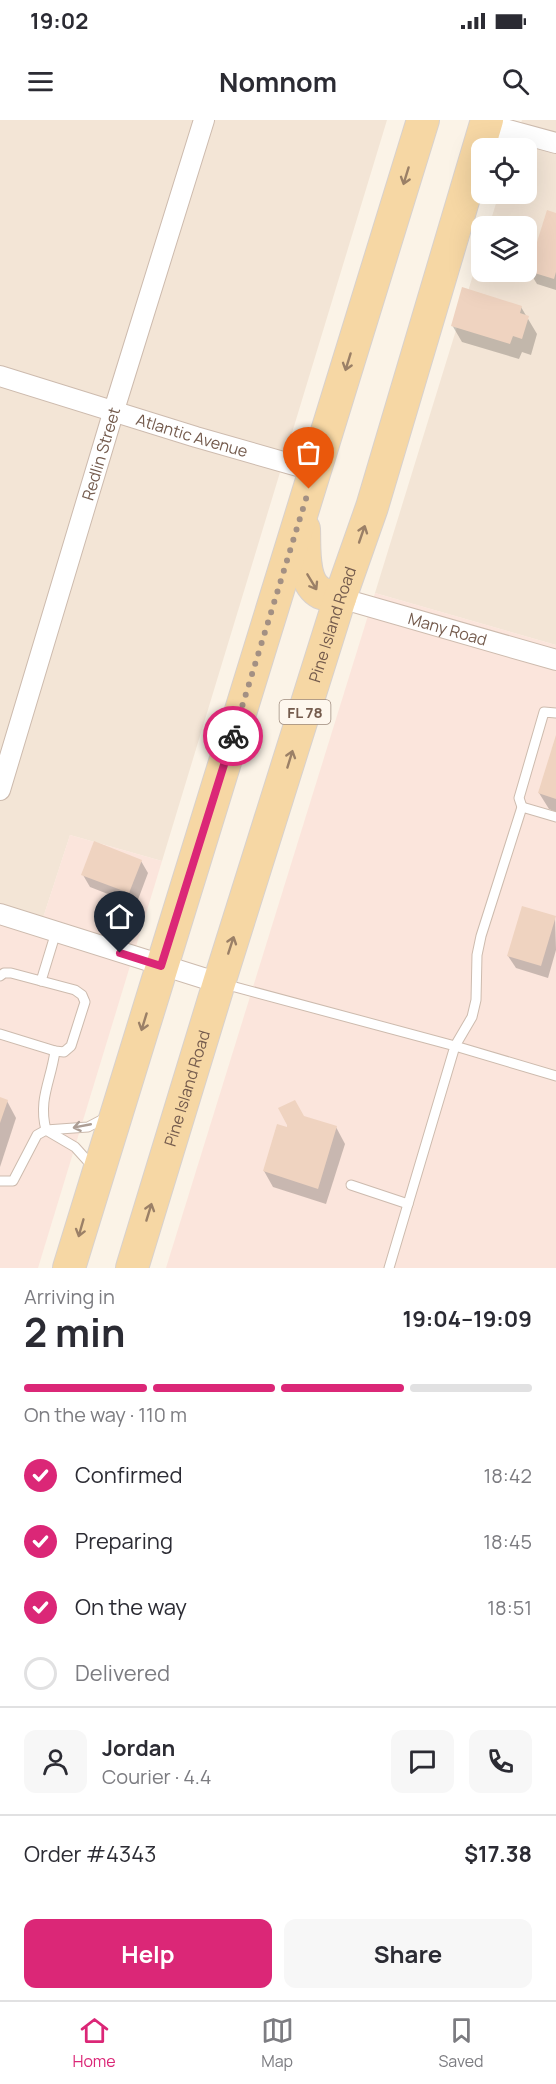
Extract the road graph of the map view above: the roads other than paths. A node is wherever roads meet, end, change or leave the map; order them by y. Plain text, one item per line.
1 (204, 120) edge
2 (423, 120) edge
3 (487, 122) edge
4 (556, 143) edge
5 (0, 376) edge
6 (114, 410) junction
7 (315, 471) junction
8 (304, 507) junction
9 (340, 598) junction
10 (556, 660) edge
11 (556, 713) edge
12 (0, 790) edge
13 (522, 807) junction
14 (556, 817) edge
15 (0, 914) edge
16 (56, 932) junction
17 (161, 966) junction
18 (0, 976) edge
19 (40, 981) junction
20 (219, 982) junction
21 (0, 1034) edge
22 (455, 1047) junction
23 (55, 1052) junction
24 (556, 1076) edge
25 (115, 1113) junction
26 (46, 1130) junction
27 (97, 1172) junction
28 (0, 1181) edge
29 (351, 1185) dead end
30 (408, 1204) junction
31 (69, 1268) edge
32 (132, 1268) edge
33 (389, 1268) edge

1 - 6 street, Redlin Street
2 -> 7 main road
3 - 4 street
9 -> 3 main road, Pine Island Road / FL 78
5 - 6 street, Atlantic Avenue
6 - 7 street, Atlantic Avenue
6 - 12 street, Redlin Street
7 - 8 main road
8 -> 9 main road
8 - 17 main road
9 - 10 street, Many Road
20 -> 9 main road, Pine Island Road / FL 78
11 - 13 lane
13 - 14 lane
13 - 22 lane
15 - 16 street
16 - 17 street
16 - 19 lane
17 - 20 street
17 -> 25 main road
18 - 19 lane
19 - 23 lane
20 - 22 lane
32 -> 20 main road, Pine Island Road / FL 78
21 - 23 lane
22 - 24 lane
22 - 30 lane
23 - 26 lane
25 -> 26 lane
25 - 27 main road
26 - 27 lane
26 - 28 lane
27 -> 31 main road
29 - 30 lane
30 - 33 lane

